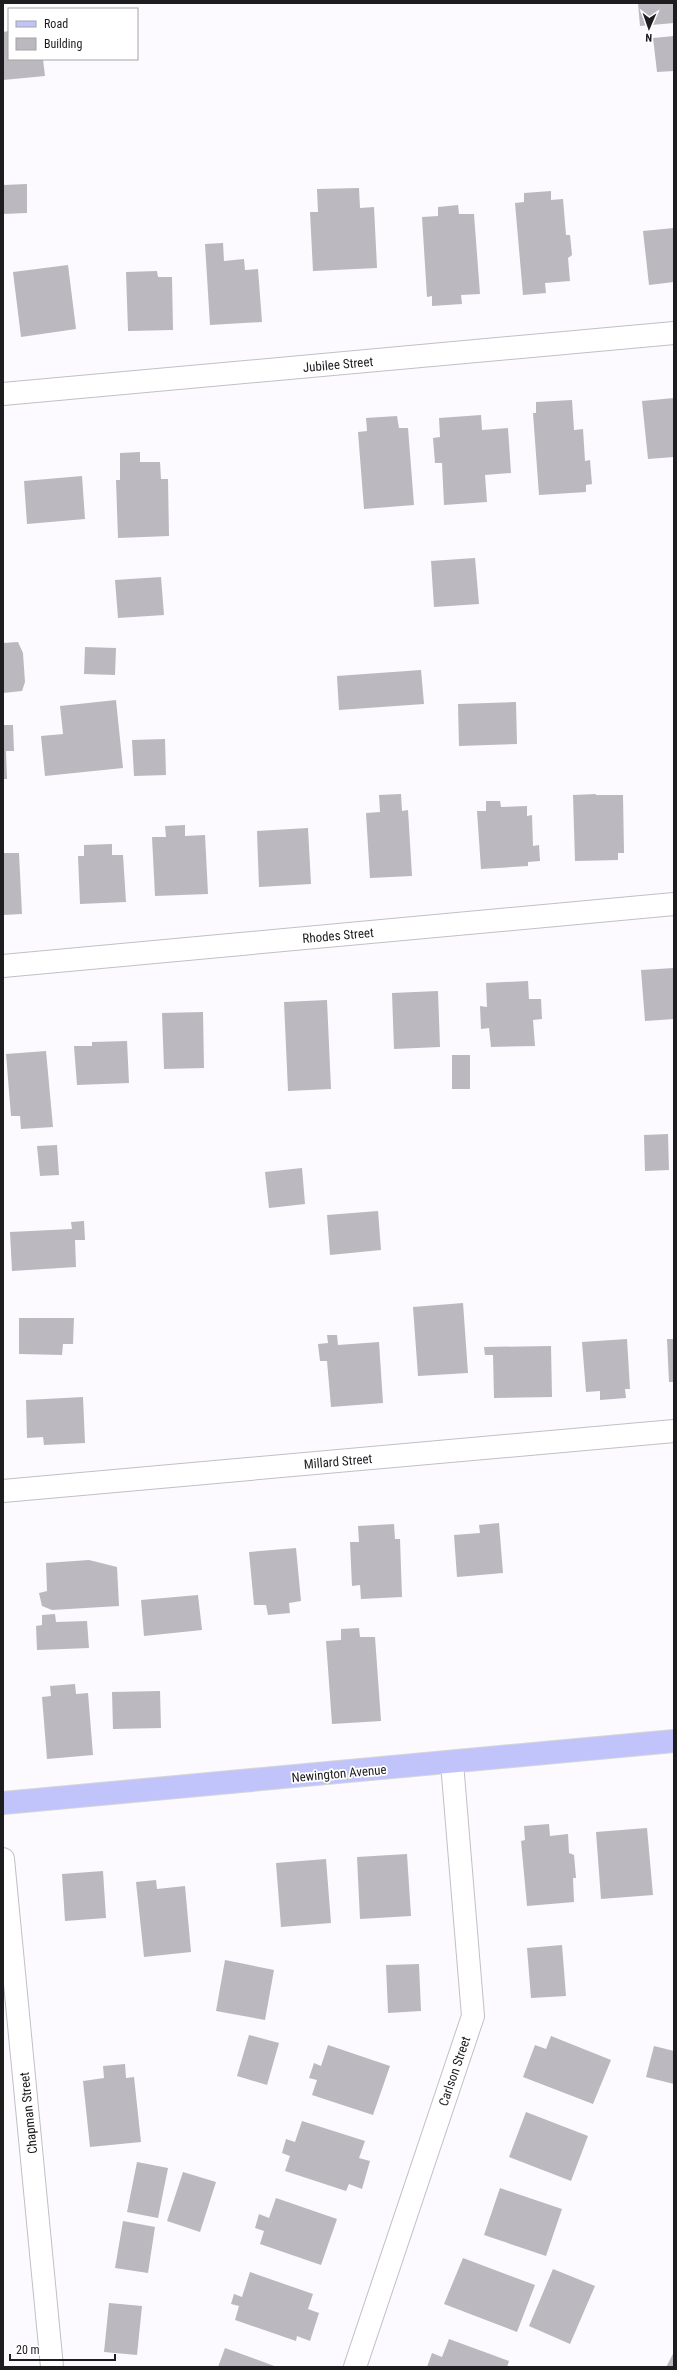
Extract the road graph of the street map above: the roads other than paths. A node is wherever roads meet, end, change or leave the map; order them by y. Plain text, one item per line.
1 (674, 333) edge
2 (3, 394) edge
3 (674, 904) edge
4 (3, 966) edge
5 (674, 1431) edge
6 (3, 1491) edge
7 (674, 1741) edge
8 (452, 1763) junction
9 (3, 1804) edge
10 (3, 1859) edge
11 (52, 2367) edge
12 (355, 2367) edge

1 - 2 street, Jubilee Street
3 - 4 street, Rhodes Street
5 - 6 street, Millard Street
7 - 8 main road, Newington Avenue
8 - 9 main road, Newington Avenue
8 - 12 street, Carlson Street
10 - 11 street, Chapman Street

